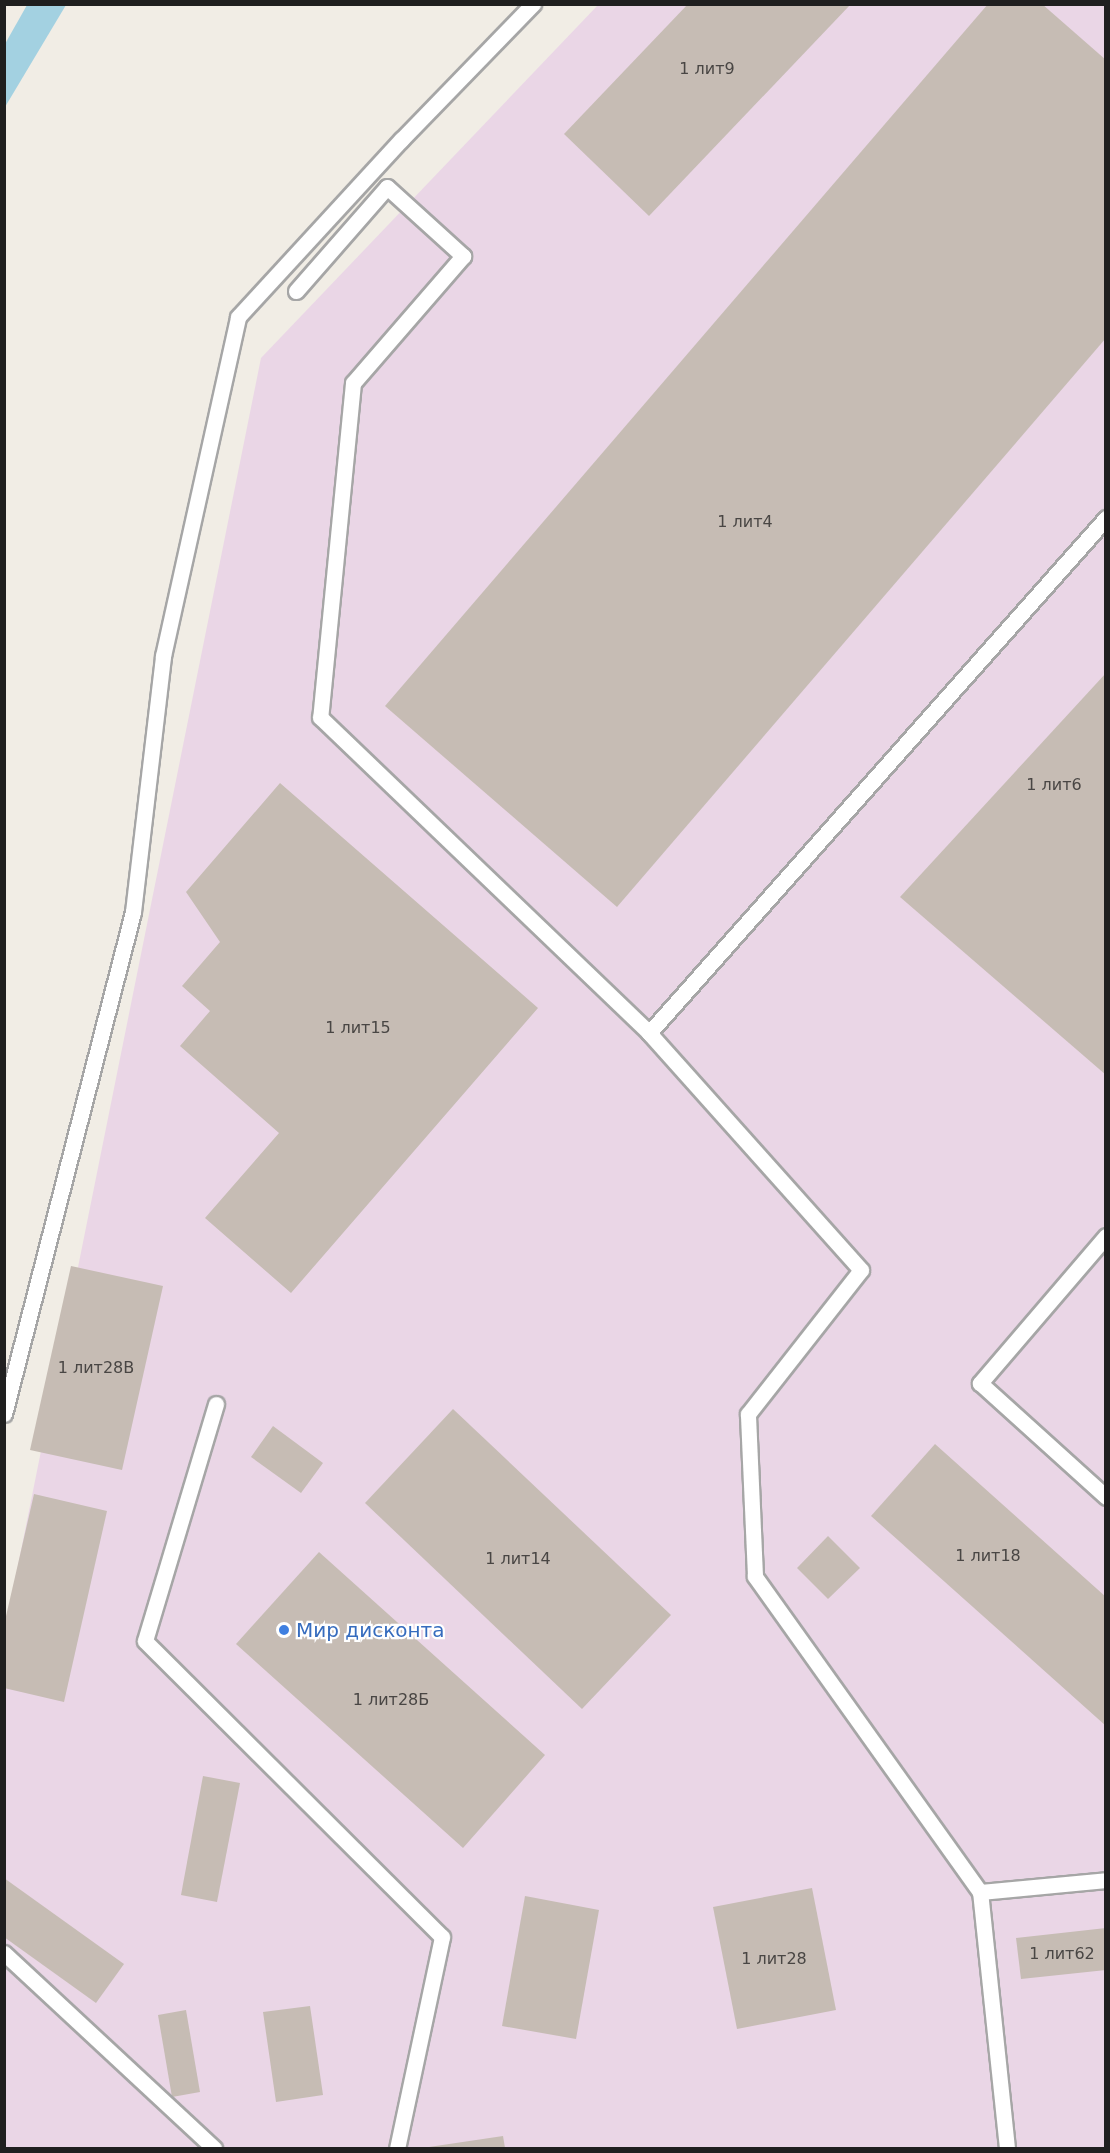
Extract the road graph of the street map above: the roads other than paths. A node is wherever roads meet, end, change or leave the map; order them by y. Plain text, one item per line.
1 (533, 4) edge
2 (297, 291) dead end
3 (1106, 518) edge
4 (648, 1033) junction
5 (1106, 1236) edge
6 (216, 1404) dead end
7 (4, 1413) edge
8 (1106, 1497) edge
9 (1106, 1880) edge
10 (980, 1892) junction
11 (4, 1953) edge
12 (214, 2148) edge
13 (397, 2148) edge
14 (1007, 2148) edge

1 - 7 lane
2 - 4 lane
3 - 4 lane
4 - 10 lane
5 - 8 lane
6 - 13 lane
9 - 10 lane
10 - 14 lane
11 - 12 lane

